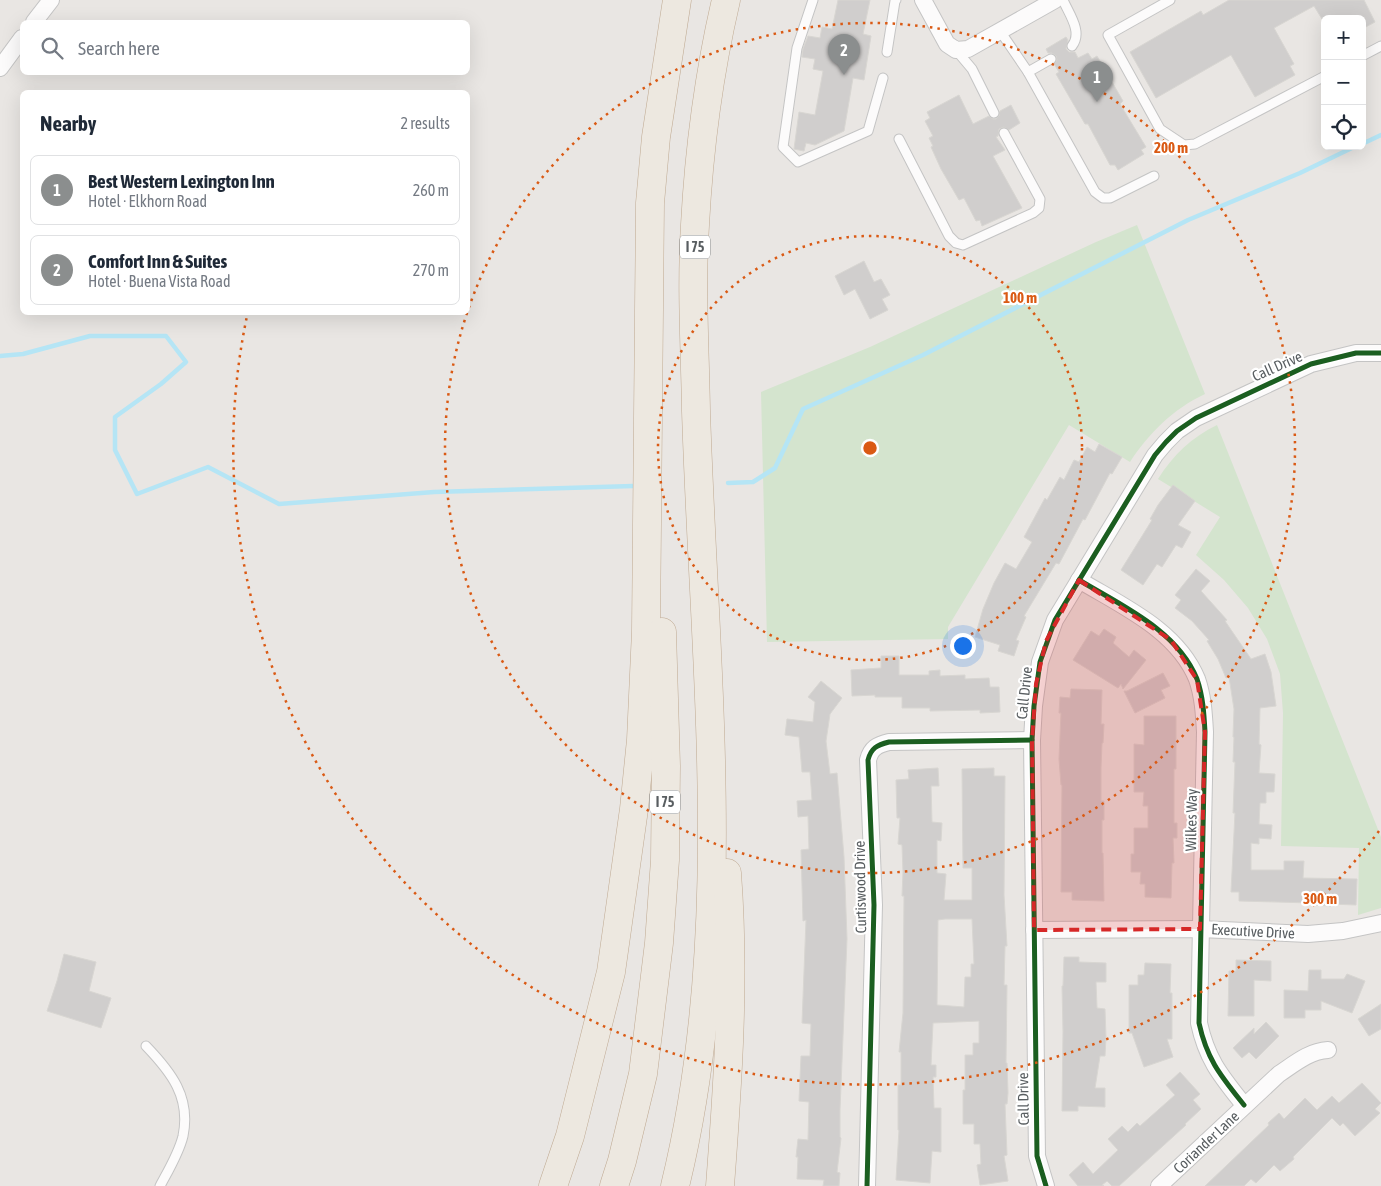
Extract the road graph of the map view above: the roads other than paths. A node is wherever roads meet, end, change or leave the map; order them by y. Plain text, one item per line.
1 (51, 0) edge
2 (677, 0) edge
3 (726, 0) edge
4 (813, 0) edge
5 (895, 0) edge
6 (923, 0) edge
7 (1055, 0) edge
8 (1063, 0) edge
9 (1170, 0) edge
10 (36, 20) edge
11 (1000, 31) junction
12 (20, 41) edge
13 (1072, 46) dead end
14 (1381, 46) edge
15 (956, 50) junction
16 (887, 52) dead end
17 (1366, 54) edge
18 (1051, 59) dead end
19 (0, 68) edge
20 (1028, 72) junction
21 (883, 78) dead end
22 (1321, 78) edge
23 (994, 113) dead end
24 (1004, 133) dead end
25 (899, 139) dead end
26 (1154, 176) dead end
27 (1381, 353) edge
28 (648, 413) junction
29 (699, 496) junction
30 (1080, 580) junction
31 (1032, 740) junction
32 (1381, 923) edge
33 (1200, 929) junction
34 (1034, 930) junction
35 (146, 1046) dead end
36 (1328, 1050) dead end
37 (1244, 1105) junction
38 (160, 1186) edge
39 (554, 1186) edge
40 (614, 1186) edge
41 (675, 1186) edge
42 (720, 1186) edge
43 (867, 1186) edge
44 (1046, 1186) edge
45 (1159, 1186) edge

1 - 10 street
2 - 28 highway, I 75
3 - 29 highway, I 75
4 - 21 lane
5 - 16 lane
6 - 15 street
7 - 11 street
8 - 13 lane
9 - 22 lane
11 - 15 street
11 - 20 lane
12 - 19 street
14 - 17 lane
15 - 23 lane
18 - 20 lane
20 - 26 lane
24 - 25 lane
27 - 30 street, Call Drive
28 - 39 highway
28 - 40 highway, I 75
29 - 41 highway, I 75
29 - 42 highway
30 - 31 street, Call Drive
30 - 33 street, Wilkes Way
31 - 34 street, Call Drive
31 - 43 street, Curtiswood Drive
32 - 33 street, Executive Drive
33 - 34 street, Executive Drive
33 - 37 street, Wilkes Way
34 - 44 street, Call Drive
35 - 38 lane
36 - 37 street, Coriander Lane
37 - 45 street, Coriander Lane

